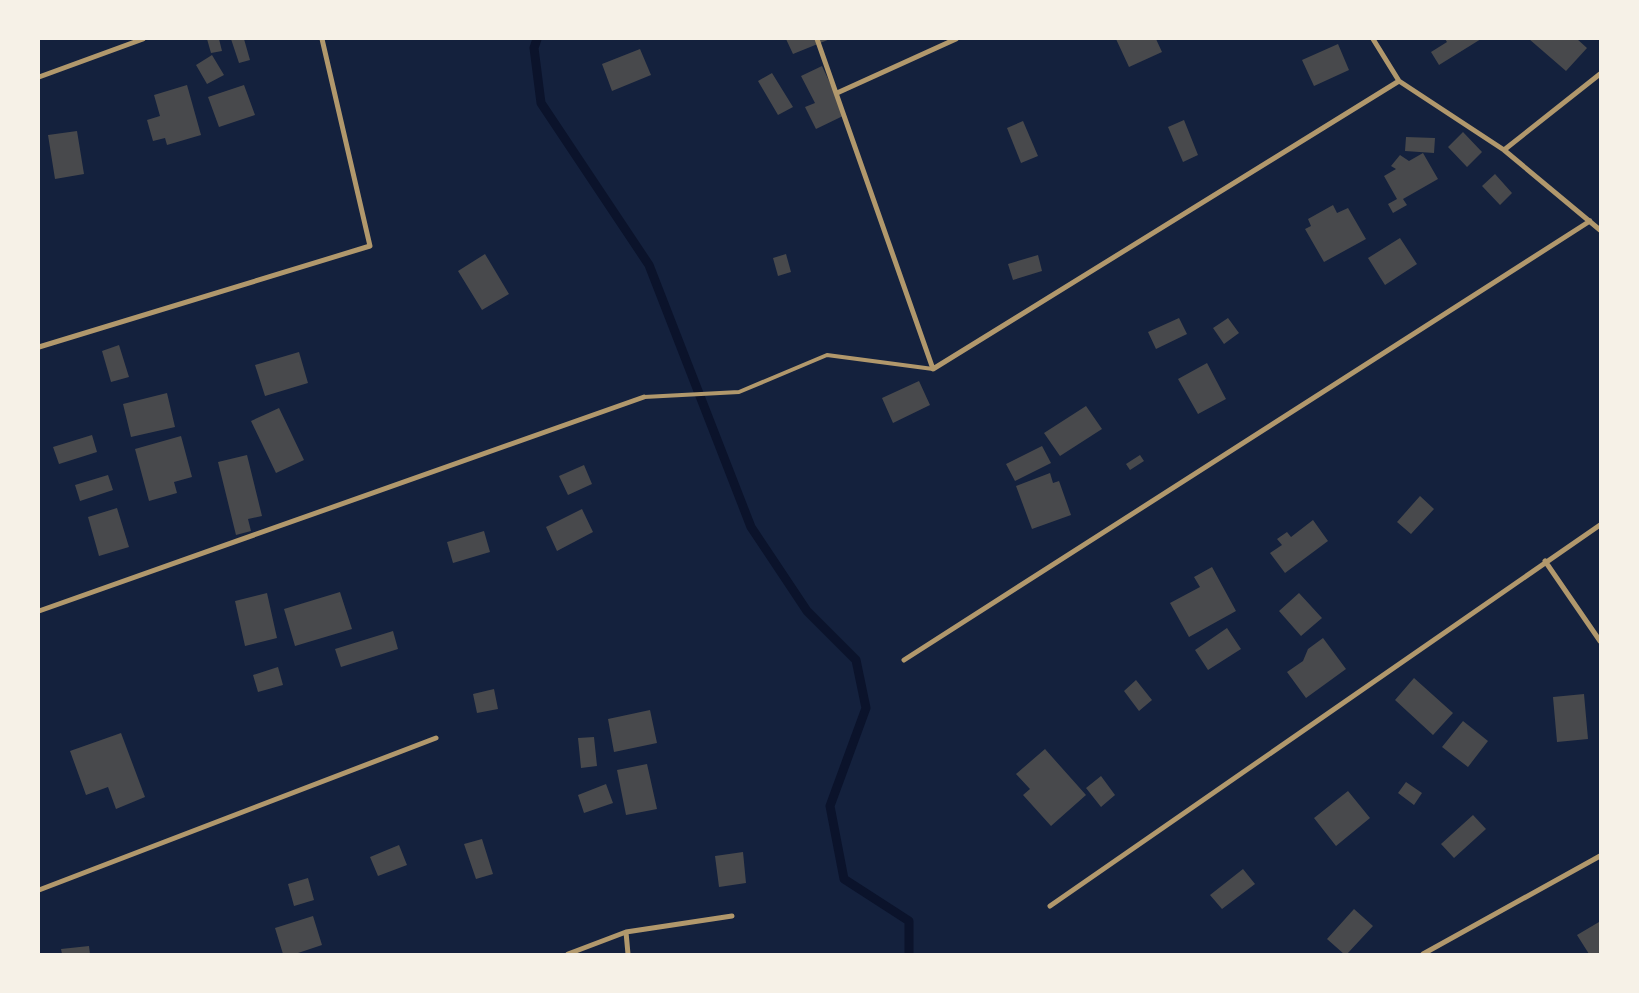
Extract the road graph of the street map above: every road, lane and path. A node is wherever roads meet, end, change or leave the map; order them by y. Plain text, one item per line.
1 (143, 39) edge
2 (322, 39) edge
3 (817, 39) edge
4 (956, 39) edge
5 (1373, 39) edge
6 (1600, 74) edge
7 (39, 77) edge
8 (1399, 81) junction
9 (837, 93) junction
10 (1504, 150) junction
11 (1590, 221) junction
12 (1600, 230) edge
13 (39, 347) edge
14 (933, 369) junction
15 (644, 397) joint
16 (1600, 525) edge
17 (1545, 561) junction
18 (39, 611) edge
19 (1600, 641) edge
20 (904, 660) dead end
21 (436, 738) dead end
22 (1600, 856) edge
23 (39, 890) edge
24 (1050, 906) dead end
25 (732, 916) dead end
26 (626, 932) junction
27 (568, 954) edge
28 (628, 954) edge
29 (1424, 954) edge

1 - 7 street
2 - 13 street
3 - 9 street
4 - 9 street
5 - 8 street
6 - 10 street
8 - 10 street
8 - 14 street
9 - 14 street
10 - 11 street
11 - 12 street
11 - 20 street
14 - 15 lane
15 - 18 street
16 - 17 street
17 - 19 street
17 - 24 street
21 - 23 street
22 - 29 street
25 - 26 street
26 - 27 street
26 - 28 street

